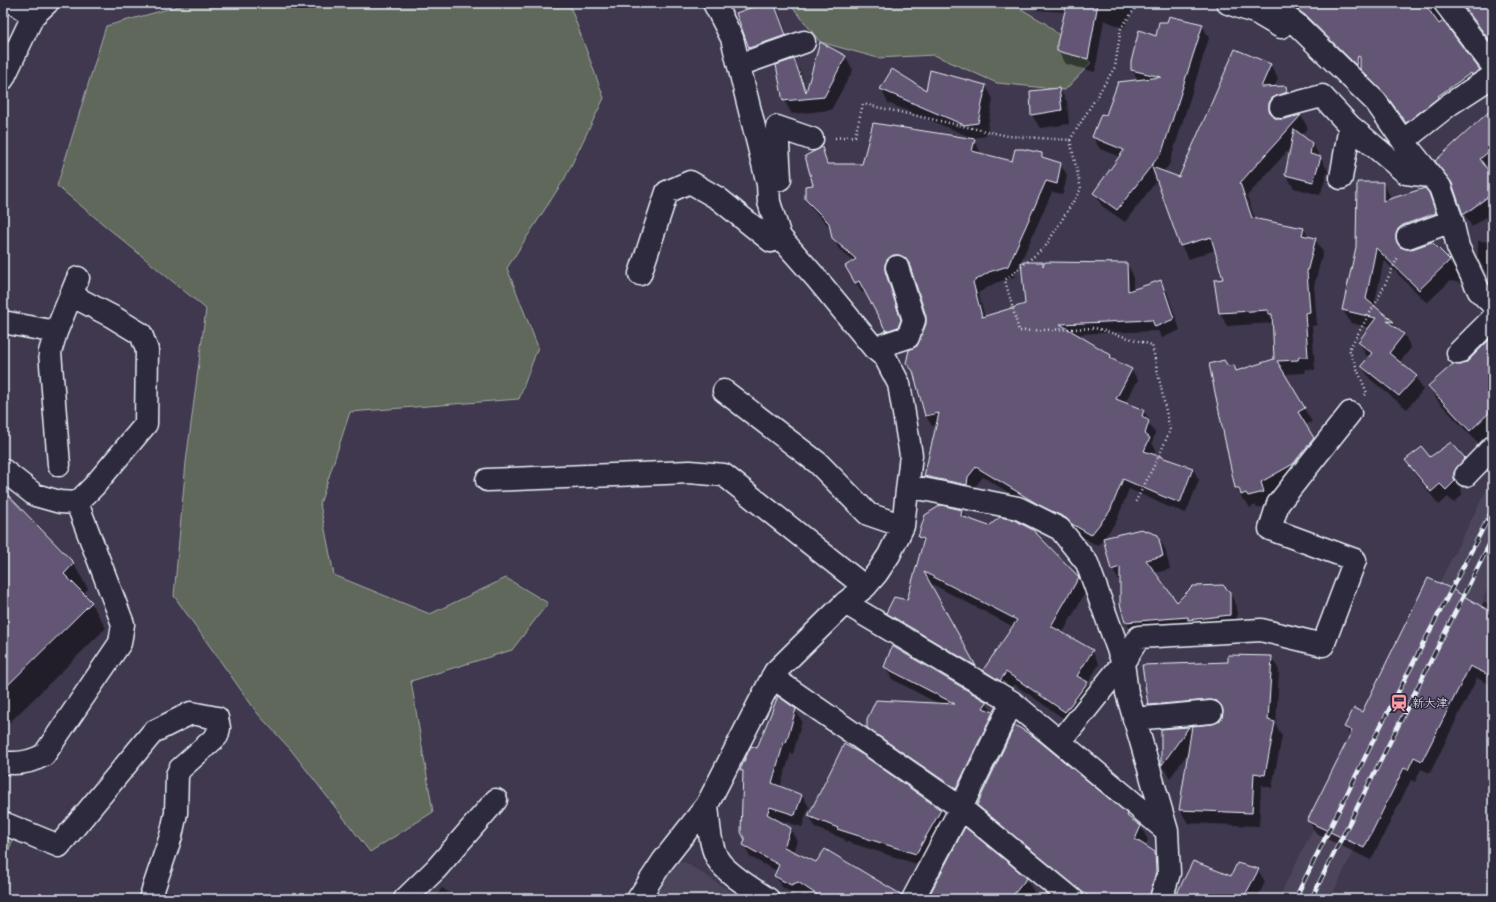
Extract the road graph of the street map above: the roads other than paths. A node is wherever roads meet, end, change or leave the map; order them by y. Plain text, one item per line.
1 (14, 3) edge
2 (714, 3) edge
3 (1228, 3) edge
4 (1267, 3) edge
5 (1445, 3) edge
6 (40, 9) edge
7 (1296, 24) junction
8 (804, 42) dead end
9 (739, 65) junction
10 (1493, 66) edge
11 (1493, 76) edge
12 (3, 79) edge
13 (1281, 107) dead end
14 (1350, 126) junction
15 (812, 139) road end
16 (1403, 141) junction
17 (1430, 176) junction
18 (1342, 178) dead end
19 (768, 184) junction
20 (1452, 221) junction
21 (780, 237) junction
22 (1408, 237) road end
23 (897, 267) dead end
24 (640, 274) dead end
25 (1493, 304) edge
26 (1493, 318) edge
27 (3, 322) edge
28 (56, 332) junction
29 (874, 348) junction
30 (1458, 353) dead end
31 (724, 391) dead end
32 (1350, 413) road end
33 (1493, 447) edge
34 (59, 465) dead end
35 (3, 470) edge
36 (1466, 475) dead end
37 (488, 480) dead end
38 (908, 486) junction
39 (77, 503) junction
40 (903, 526) junction
41 (864, 587) junction
42 (845, 603) junction
43 (1123, 663) junction
44 (772, 677) junction
45 (1012, 702) junction
46 (1211, 712) dead end
47 (1134, 719) junction
48 (1060, 742) junction
49 (3, 762) edge
50 (496, 800) dead end
51 (707, 806) junction
52 (961, 808) junction
53 (3, 823) edge
54 (1167, 831) junction
55 (150, 899) edge
56 (405, 899) edge
57 (638, 899) edge
58 (768, 899) edge
59 (913, 899) edge
60 (1072, 899) edge
61 (1161, 899) edge

1 - 6 street
2 - 9 street
3 - 7 street
4 - 7 street
5 - 10 street
6 - 12 street
7 - 16 street
8 - 9 street
9 - 19 street
11 - 16 street
13 - 14 street
14 - 17 street
14 - 18 street
15 - 19 street
16 - 17 street
17 - 20 street
19 - 21 street
20 - 22 street
20 - 25 street
21 - 24 street
21 - 29 street
23 - 29 street
26 - 30 street
27 - 28 street
28 - 34 street
28 - 39 street
29 - 38 street
31 - 40 street
32 - 43 street
33 - 36 street
35 - 39 street
37 - 41 street
38 - 40 street
38 - 43 street
39 - 49 street
40 - 41 street
41 - 42 street
42 - 44 street
42 - 45 street
43 - 47 street
43 - 48 street
44 - 51 street
44 - 52 street
45 - 48 street
45 - 52 street
46 - 47 street
47 - 54 street
48 - 54 street
50 - 56 street
51 - 57 street
51 - 58 street
52 - 59 street
52 - 60 street
53 - 55 street
54 - 61 street

